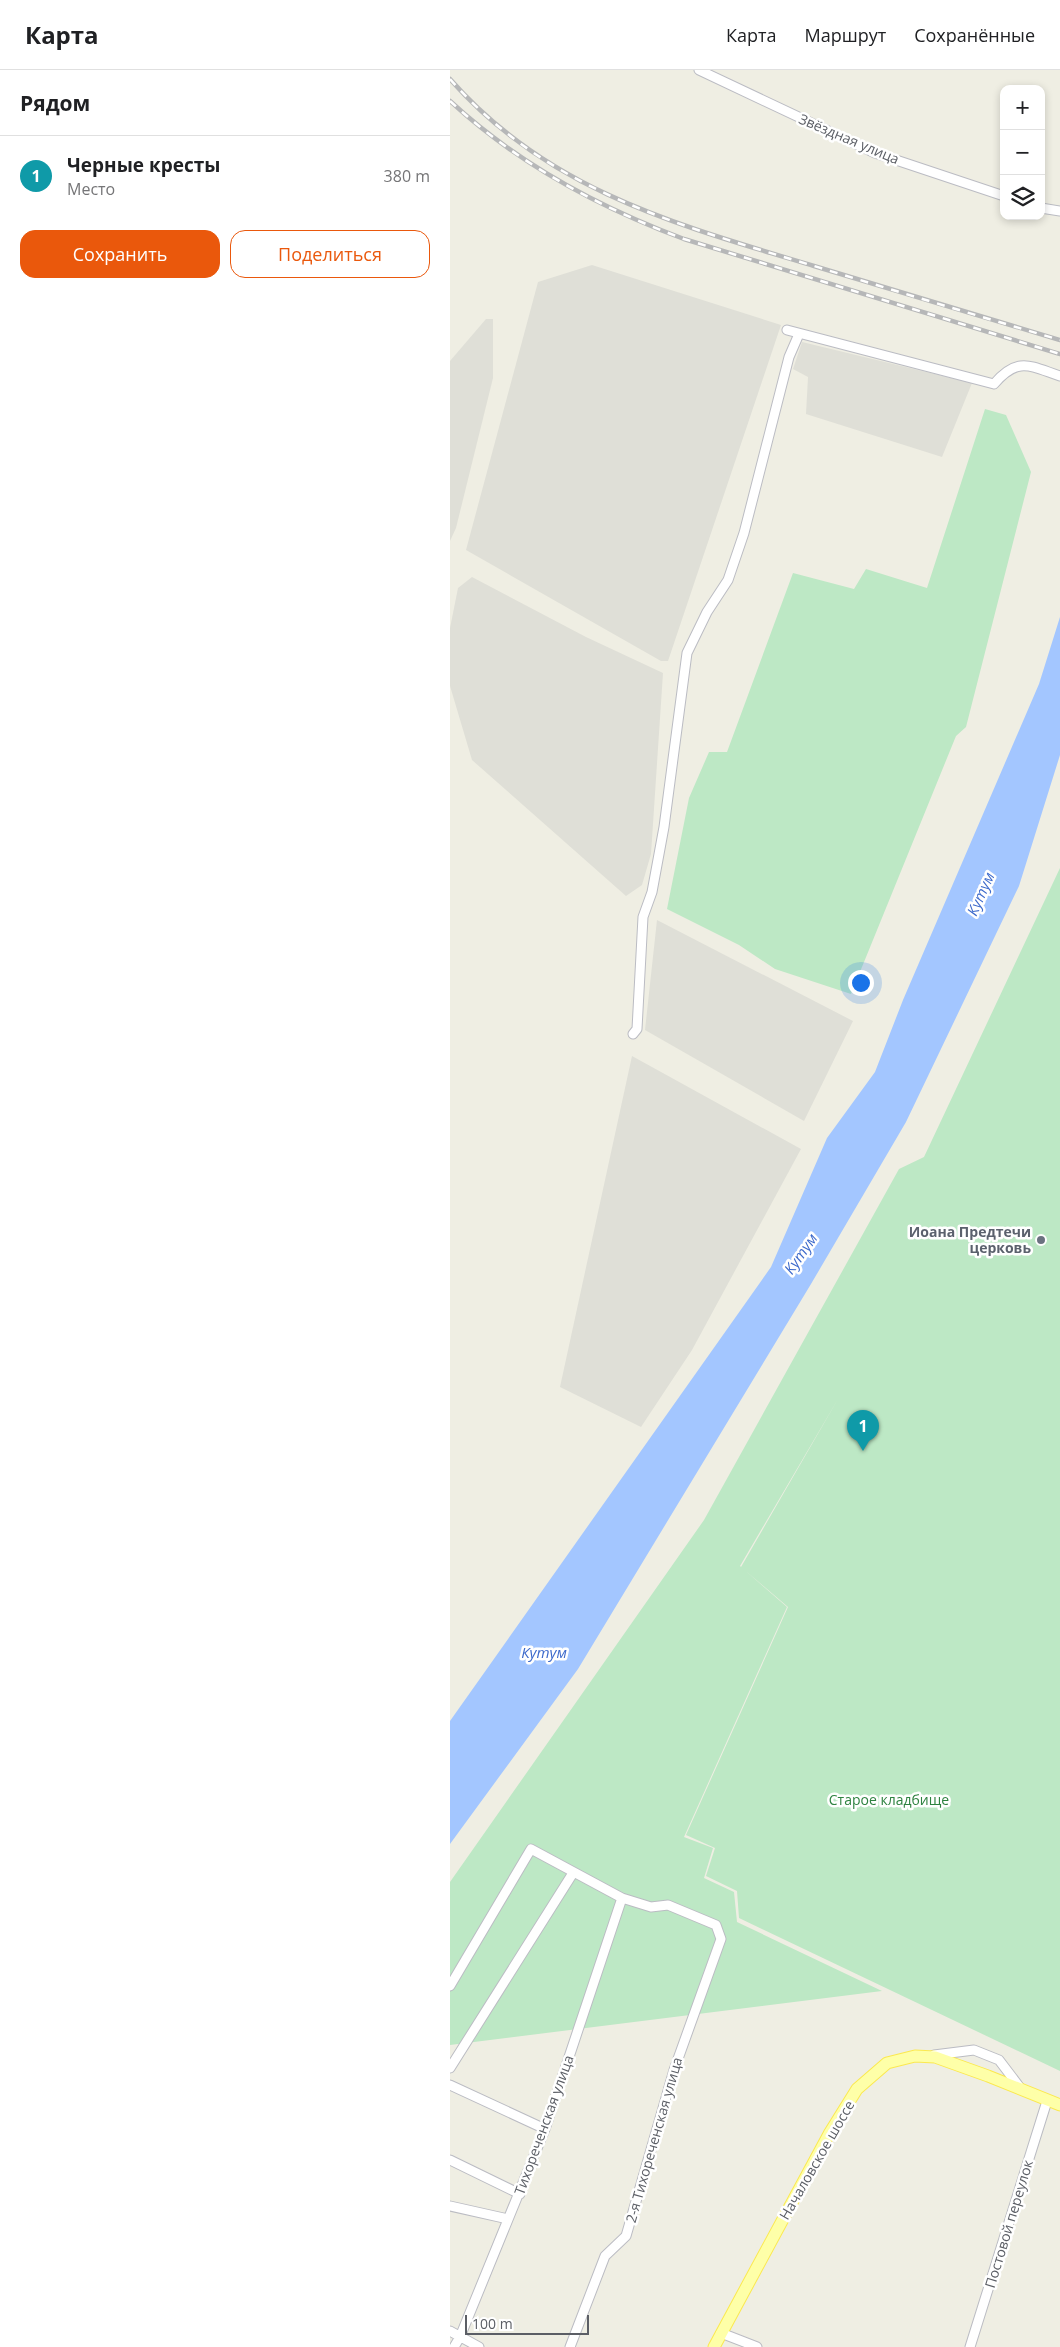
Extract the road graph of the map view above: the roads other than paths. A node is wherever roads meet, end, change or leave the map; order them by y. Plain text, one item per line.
1 (698, 70) edge
2 (1000, 195) edge
3 (1045, 209) edge
4 (1060, 211) edge
5 (787, 330) dead end
6 (800, 334) junction
7 (1060, 376) edge
8 (633, 1034) dead end
9 (573, 1874) junction
10 (622, 1898) junction
11 (450, 1986) edge
12 (924, 2057) junction
13 (450, 2068) edge
14 (450, 2085) edge
15 (1021, 2090) junction
16 (1047, 2100) junction
17 (1060, 2105) edge
18 (545, 2129) junction
19 (450, 2160) edge
20 (520, 2194) junction
21 (450, 2206) edge
22 (508, 2219) junction
23 (450, 2331) edge
24 (721, 2333) junction
25 (460, 2337) junction
26 (746, 2345) edge
27 (454, 2347) edge
28 (479, 2347) edge
29 (570, 2347) edge
30 (714, 2347) edge
31 (757, 2347) edge
32 (970, 2347) edge

1 - 2 street, Звёздная улица
3 - 4 street
5 - 6 street
6 - 7 street
6 - 8 street
9 - 10 street
9 - 11 street
9 - 13 street
10 - 18 street, Тихореченская улица
10 - 29 street, 2-я Тихореченская улица
12 - 15 main road, Началовское шоссе
12 - 15 street
12 - 24 main road, Началовское шоссе
14 - 18 street
15 - 16 main road, Началовское шоссе
16 - 17 main road, Началовское шоссе
16 - 32 street, Постовой переулок
18 - 20 street, Тихореченская улица
19 - 20 street
20 - 22 street, Тихореченская улица
21 - 22 street
22 - 25 street, Тихореченская улица
23 - 25 street
24 - 26 street
24 - 30 main road, Началовское шоссе
25 - 27 street, Тихореченская улица
25 - 28 street
26 - 31 street

